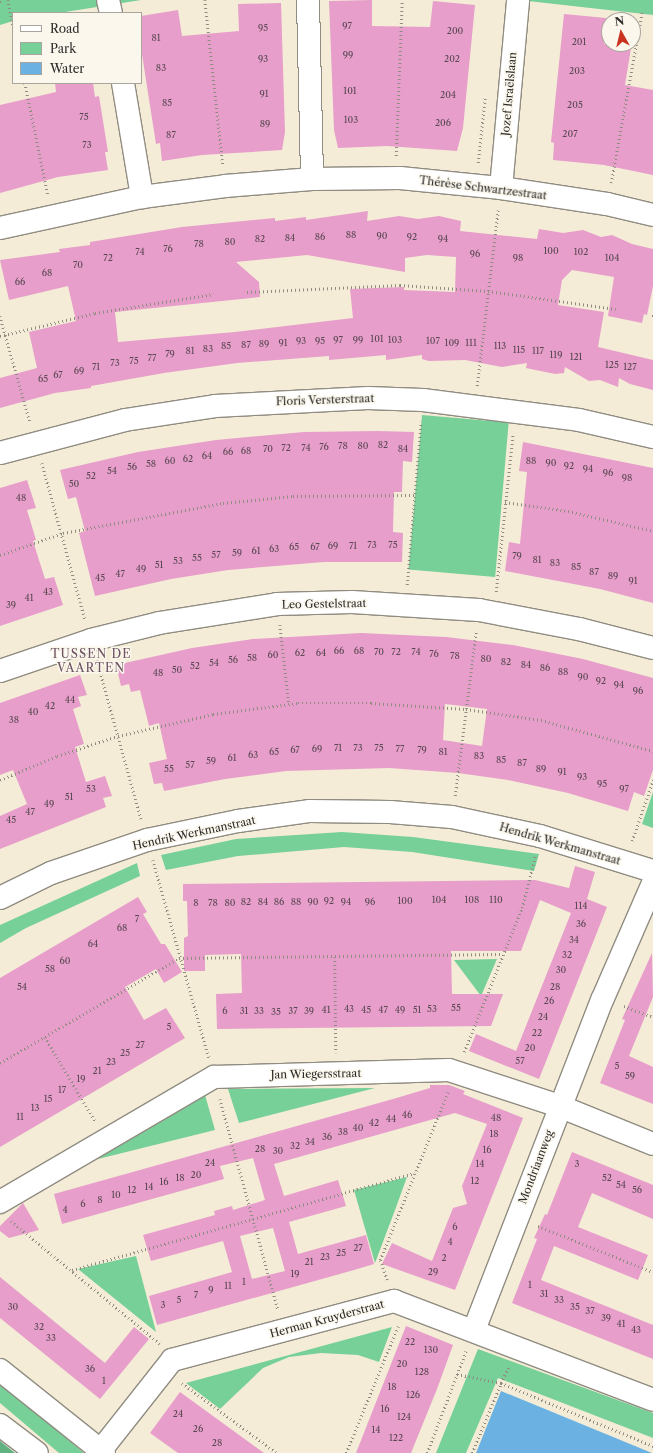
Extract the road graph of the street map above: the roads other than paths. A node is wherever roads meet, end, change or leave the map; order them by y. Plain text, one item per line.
1 (108, 0) edge
2 (308, 0) edge
3 (518, 0) edge
4 (111, 12) edge
5 (123, 84) edge
6 (312, 179) junction
7 (501, 188) junction
8 (142, 197) junction
9 (653, 215) edge
10 (0, 228) edge
11 (653, 437) edge
12 (0, 453) edge
13 (653, 648) edge
14 (0, 671) edge
15 (653, 871) edge
16 (653, 883) edge
17 (0, 898) edge
18 (560, 1106) junction
19 (653, 1144) edge
20 (3, 1209) edge
21 (474, 1330) junction
22 (0, 1370) edge
23 (653, 1400) edge
24 (0, 1425) edge
25 (102, 1452) edge
26 (37, 1453) edge

1 - 4 street
2 - 6 street
3 - 7 street, Jozef Israëlslaan
5 - 8 street
6 - 7 street, Thérèse Schwartzestraat
6 - 8 street, Thérèse Schwartzestraat
7 - 9 street, Thérèse Schwartzestraat
8 - 10 street, Thérèse Schwartzestraat
11 - 12 street, Floris Versterstraat
13 - 14 street, Leo Gestelstraat
15 - 17 street, Hendrik Werkmanstraat
16 - 18 street, Mondriaanweg
18 - 19 street, Jan Wiegersstraat
18 - 20 street, Jan Wiegersstraat
18 - 21 street, Mondriaanweg
21 - 23 street, Herman Kruyderstraat
21 - 25 street, Herman Kruyderstraat
22 - 25 street
24 - 26 street

